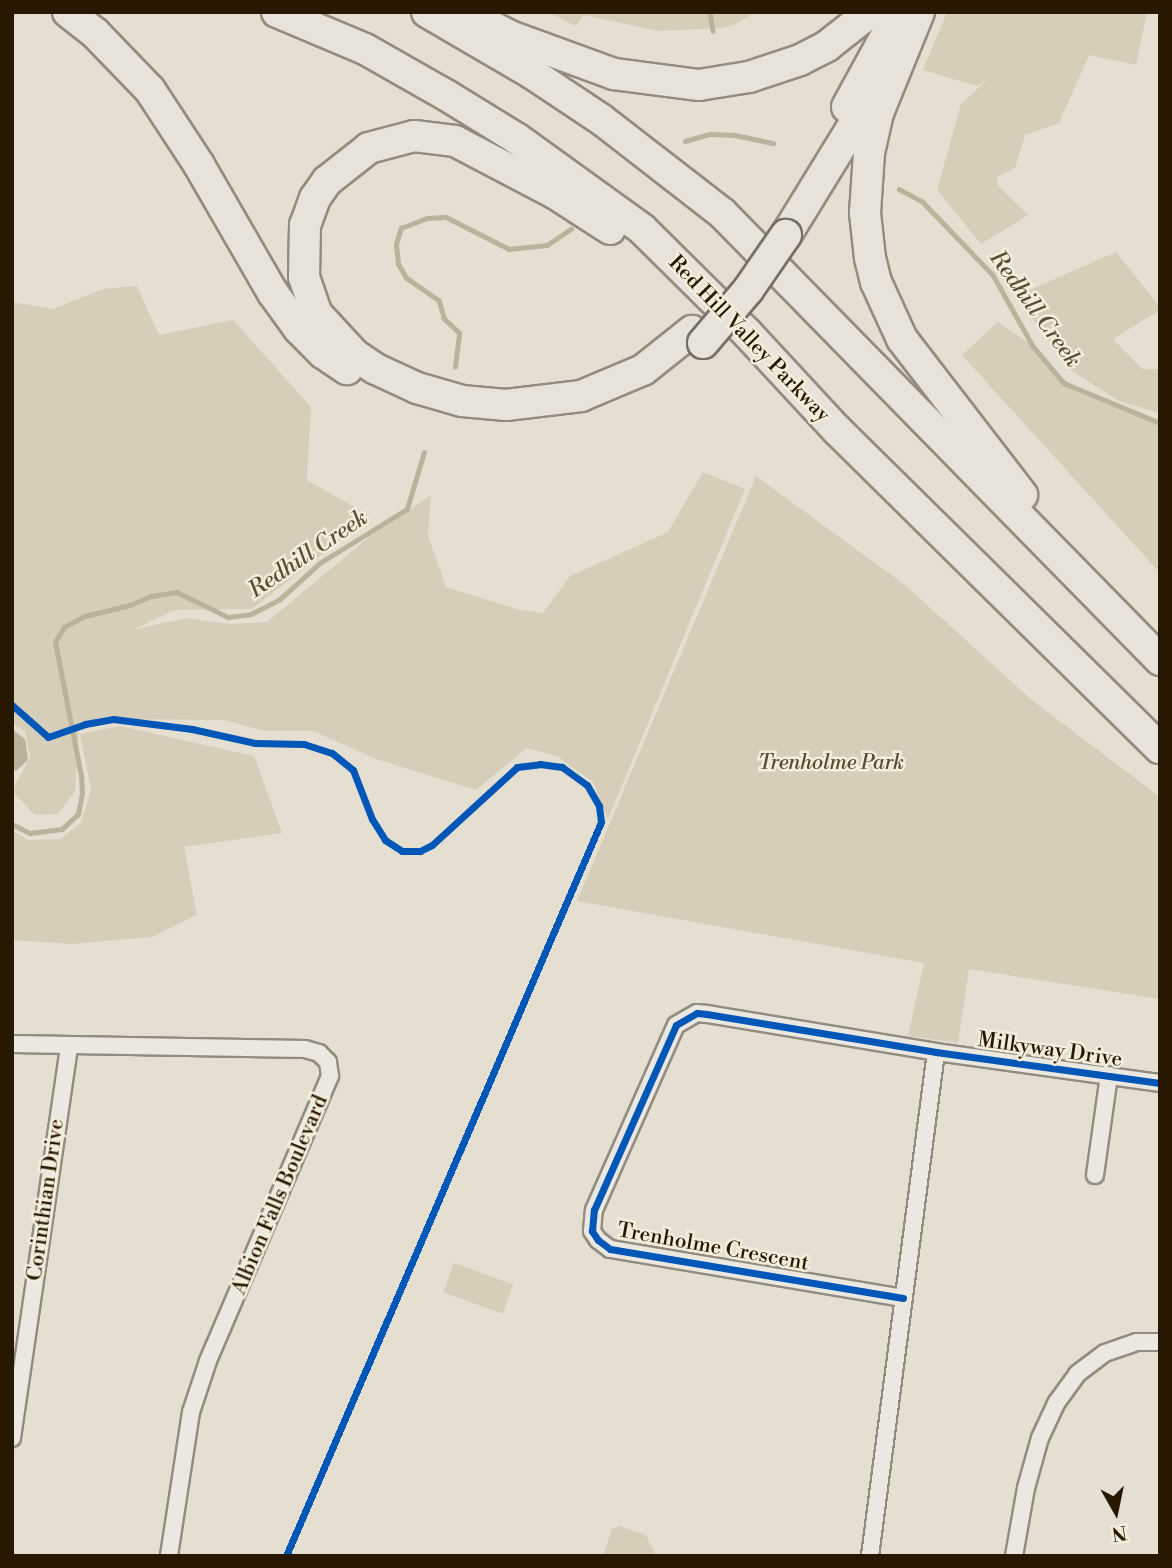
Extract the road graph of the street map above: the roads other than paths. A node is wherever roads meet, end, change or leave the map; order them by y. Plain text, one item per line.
1 (68, 12) edge
2 (277, 12) edge
3 (427, 12) edge
4 (463, 12) edge
5 (870, 12) edge
6 (899, 12) edge
7 (919, 12) edge
8 (779, 230) junction
9 (748, 334) junction
10 (697, 337) junction
11 (1136, 636) junction
12 (1160, 660) edge
13 (1160, 748) edge
14 (12, 1044) edge
15 (69, 1045) junction
16 (936, 1052) junction
17 (1109, 1075) junction
18 (1160, 1083) edge
19 (1095, 1175) dead end
20 (903, 1298) junction
21 (1160, 1342) edge
22 (16, 1392) edge
23 (12, 1438) edge
24 (169, 1556) edge
25 (870, 1556) edge
26 (1014, 1556) edge

1 - 10 highway
2 - 9 highway, Red Hill Valley Parkway
3 - 11 highway
4 - 5 highway
6 - 8 highway
7 - 8 highway
7 - 11 highway
8 - 10 highway
9 - 10 highway
9 - 13 highway, Red Hill Valley Parkway
11 - 12 highway
14 - 15 street, Albion Falls Boulevard
15 - 22 street, Corinthian Drive
15 - 24 street, Albion Falls Boulevard
16 - 17 street, Milkyway Drive
16 - 20 street
16 - 20 street, Trenholme Crescent
17 - 18 street, Milkyway Drive
17 - 19 street
20 - 25 street
21 - 26 street
22 - 23 street, Corinthian Drive

